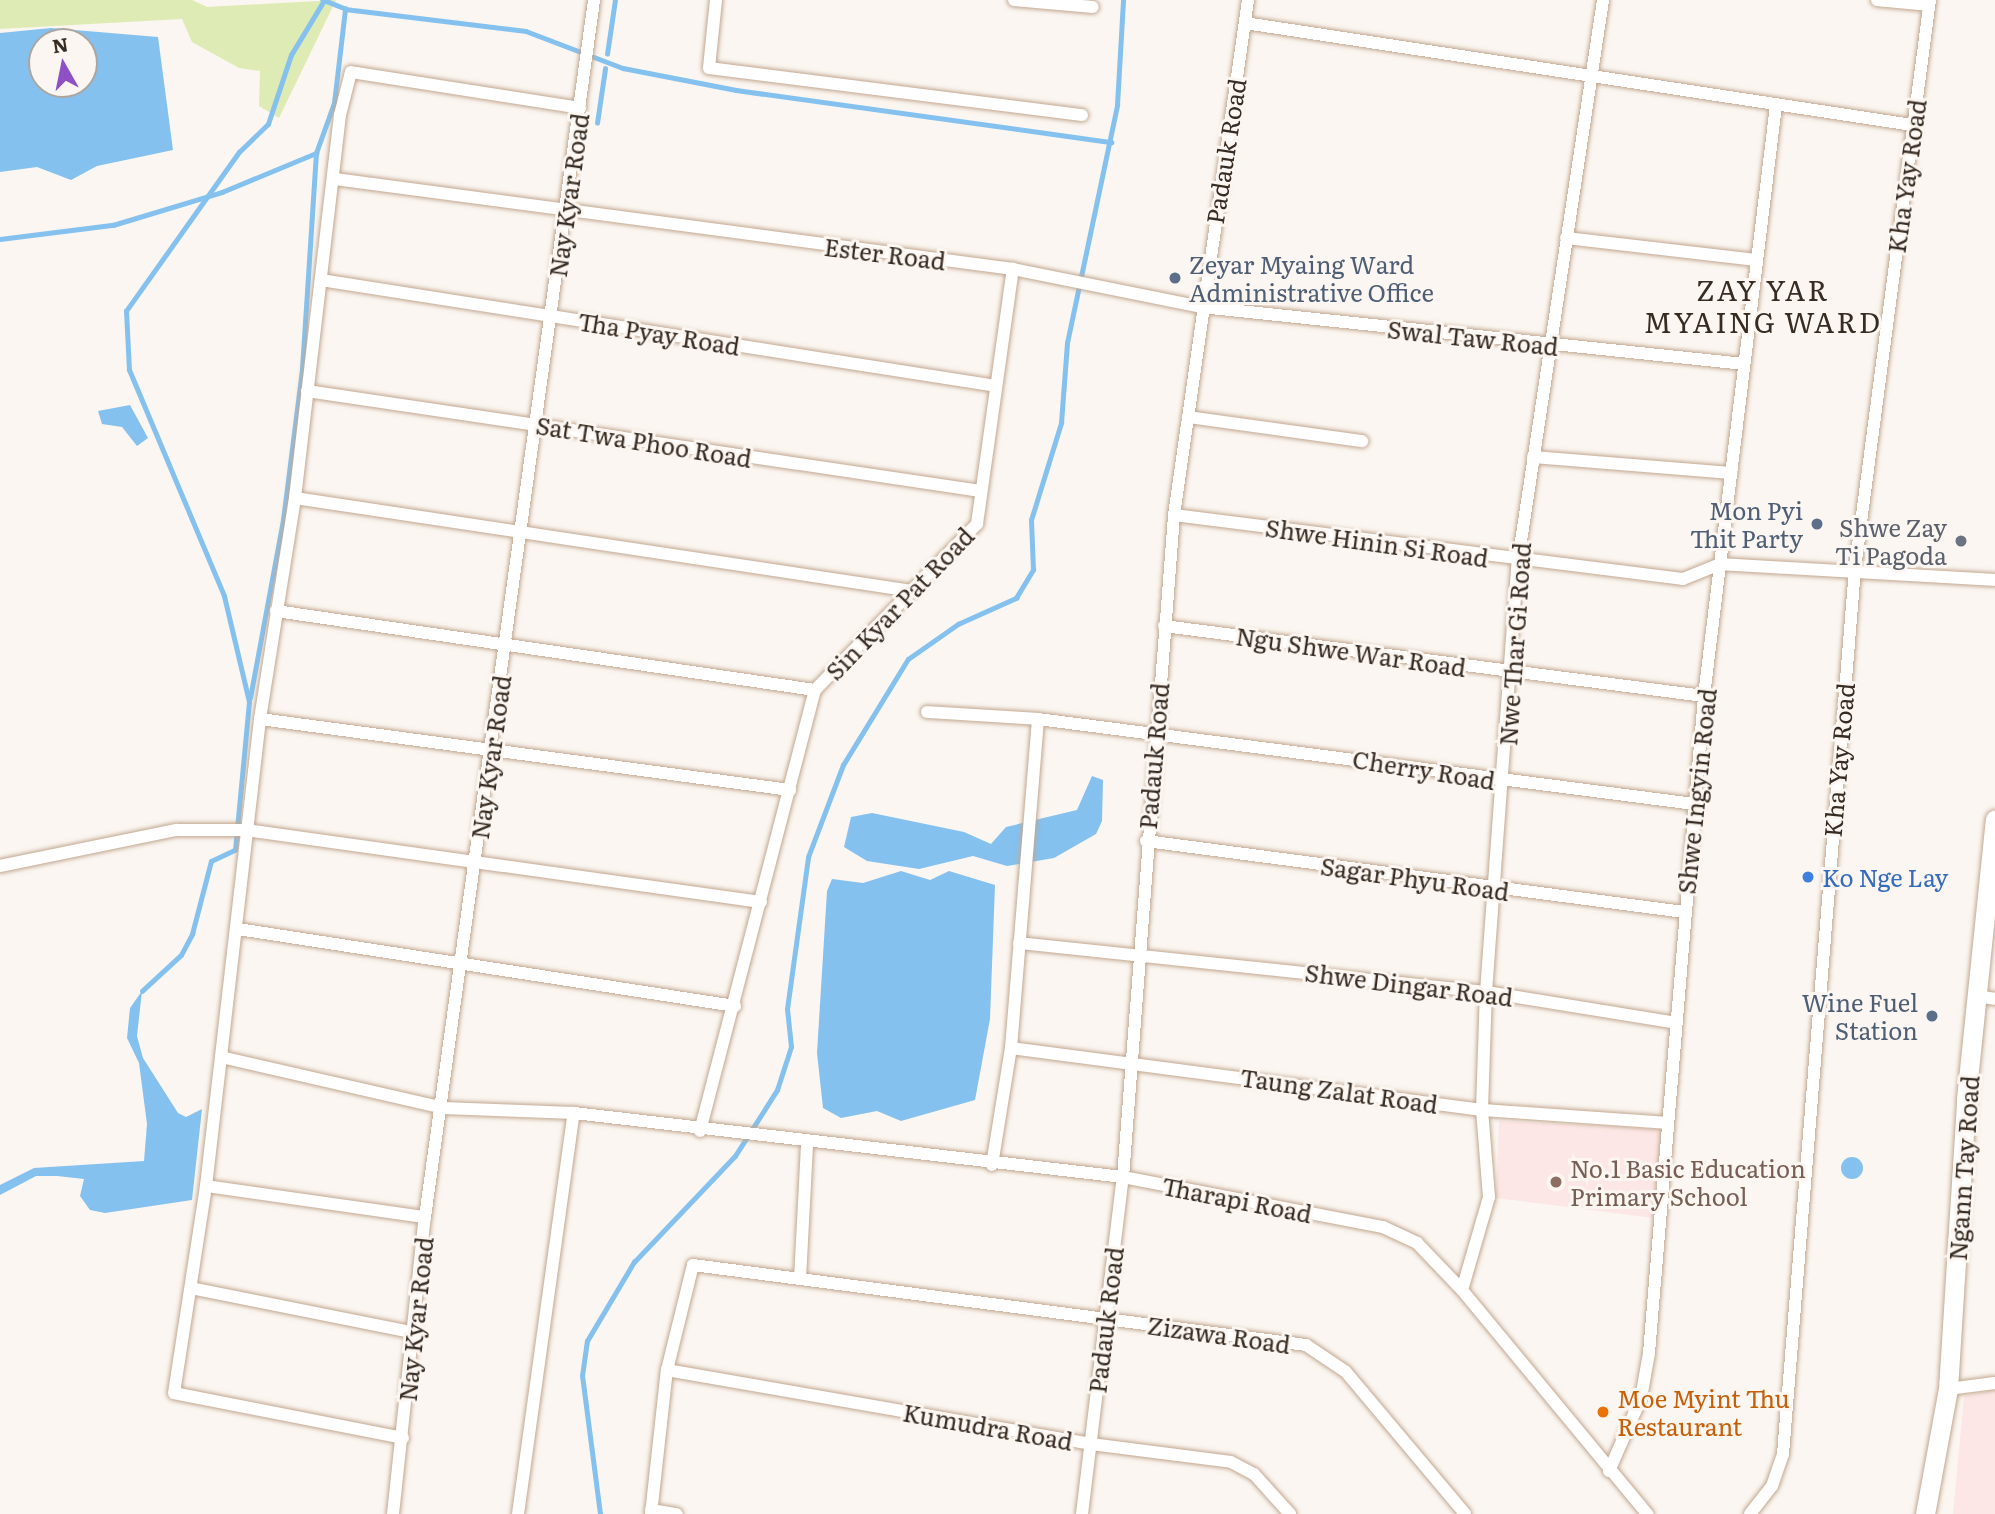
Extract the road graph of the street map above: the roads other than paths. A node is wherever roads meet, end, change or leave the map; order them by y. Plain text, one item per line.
1 (594, 0) edge
2 (716, 0) edge
3 (1014, 0) edge
4 (1248, 0) edge
5 (1603, 0) edge
6 (1877, 0) edge
7 (1930, 3) edge
8 (1093, 7) dead end
9 (1245, 23) junction
10 (1591, 78) junction
11 (1776, 105) junction
12 (580, 108) junction
13 (1082, 115) dead end
14 (1912, 125) junction
15 (335, 179) junction
16 (566, 212) junction
17 (1566, 238) junction
18 (1757, 260) junction
19 (1013, 269) junction
20 (321, 280) junction
21 (1201, 307) junction
22 (552, 316) junction
23 (1550, 346) junction
24 (1744, 365) junction
25 (996, 386) junction
26 (307, 391) junction
27 (1188, 417) junction
28 (536, 424) junction
29 (1362, 441) dead end
30 (1534, 457) junction
31 (1731, 473) junction
32 (981, 491) junction
33 (295, 498) junction
34 (1174, 515) junction
35 (521, 533) junction
36 (1518, 561) junction
37 (1720, 564) junction
38 (1855, 568) junction
39 (1995, 580) edge
40 (912, 591) junction
41 (276, 611) junction
42 (1164, 626) junction
43 (505, 644) junction
44 (1510, 672) junction
45 (815, 690) junction
46 (1704, 696) junction
47 (927, 712) dead end
48 (260, 719) junction
49 (1038, 719) junction
50 (1155, 733) junction
51 (491, 750) junction
52 (1503, 782) junction
53 (790, 790) junction
54 (1694, 804) junction
55 (1995, 820) edge
56 (246, 830) junction
57 (1146, 841) junction
58 (475, 862) junction
59 (0, 866) edge
60 (1496, 890) junction
61 (761, 902) junction
62 (1684, 912) junction
63 (238, 929) junction
64 (1019, 943) junction
65 (1140, 951) junction
66 (461, 961) junction
67 (1486, 992) junction
68 (1986, 998) edge
69 (735, 1006) junction
70 (1677, 1023) junction
71 (1011, 1048) junction
72 (221, 1057) junction
73 (1129, 1059) junction
74 (443, 1108) junction
75 (1482, 1110) junction
76 (574, 1113) junction
77 (1667, 1123) junction
78 (701, 1131) junction
79 (807, 1144) junction
80 (992, 1165) junction
81 (1123, 1178) junction
82 (206, 1186) junction
83 (425, 1217) junction
84 (800, 1279) junction
85 (191, 1288) junction
86 (1462, 1290) junction
87 (1104, 1318) junction
88 (416, 1333) junction
89 (667, 1370) junction
90 (1995, 1383) edge
91 (1948, 1390) junction
92 (403, 1438) junction
93 (1091, 1444) junction
94 (1609, 1471) junction
95 (651, 1512) edge
96 (393, 1514) edge
97 (518, 1514) edge
98 (677, 1514) edge
99 (1082, 1514) edge
100 (1290, 1514) edge
101 (1465, 1514) edge
102 (1647, 1514) edge
103 (1749, 1514) edge
104 (1925, 1514) edge

1 - 12 street, Nay Kyar Road
2 - 13 street
3 - 8 street
4 - 9 street, Padauk Road
5 - 10 street, Nwe Thar Gi Road
6 - 7 street
7 - 14 street, Kha Yay Road
9 - 10 street
9 - 21 street, Padauk Road
10 - 11 street
10 - 17 street, Nwe Thar Gi Road
11 - 14 street
11 - 18 street, Shwe Ingyin Road
12 - 15 street, Nay Kyar Road
12 - 16 street, Nay Kyar Road
14 - 38 street, Kha Yay Road
15 - 16 street, Ester Road
15 - 20 street, Nay Kyar Road
16 - 19 street, Ester Road
16 - 22 street, Nay Kyar Road
17 - 18 street
17 - 23 street, Nwe Thar Gi Road
18 - 24 street, Shwe Ingyin Road
19 - 21 street, Ester Road
19 - 25 street, Sin Kyar Pat Road
20 - 22 street, Tha Pyay Road
20 - 26 street, Nay Kyar Road
21 - 23 street, Swal Taw Road
21 - 27 street, Padauk Road
22 - 25 street, Tha Pyay Road
22 - 28 street, Nay Kyar Road
23 - 24 street, Swal Taw Road
23 - 30 street, Nwe Thar Gi Road
24 - 31 street, Shwe Ingyin Road
25 - 32 street, Sin Kyar Pat Road
26 - 28 street, Sat Twa Phoo Road
26 - 33 street, Nay Kyar Road
27 - 29 street
27 - 34 street, Padauk Road
28 - 32 street, Sat Twa Phoo Road
28 - 35 street, Nay Kyar Road
30 - 31 street
30 - 36 street, Nwe Thar Gi Road
31 - 37 street, Shwe Ingyin Road
32 - 40 street, Sin Kyar Pat Road
33 - 35 street
33 - 41 street, Nay Kyar Road
34 - 36 street, Shwe Hinin Si Road
34 - 42 street, Padauk Road
35 - 40 street
35 - 43 street, Nay Kyar Road
36 - 37 street, Shwe Hinin Si Road
36 - 44 street, Nwe Thar Gi Road
37 - 38 street, Shwe Hinin Si Road
37 - 46 street, Shwe Ingyin Road
38 - 39 street, Shwe Hinin Si Road
38 - 103 street, Kha Yay Road
40 - 45 street, Sin Kyar Pat Road
41 - 43 street
41 - 48 street, Nay Kyar Road
42 - 44 street, Ngu Shwe War Road
42 - 50 street, Padauk Road
43 - 45 street
43 - 51 street, Nay Kyar Road
44 - 46 street, Ngu Shwe War Road
44 - 52 street, Nwe Thar Gi Road
45 - 53 street, Sin Kyar Pat Road
46 - 54 street, Shwe Ingyin Road
47 - 49 street, Cherry Road
48 - 51 street
48 - 56 street, Nay Kyar Road
49 - 50 street, Cherry Road
49 - 64 street
50 - 52 street, Cherry Road
50 - 57 street, Padauk Road
51 - 53 street
51 - 58 street, Nay Kyar Road
52 - 54 street, Cherry Road
52 - 60 street, Nwe Thar Gi Road
53 - 61 street, Sin Kyar Pat Road
54 - 62 street, Shwe Ingyin Road
55 - 68 main road, Ngann Tay Road
56 - 58 street
56 - 59 street
56 - 63 street, Nay Kyar Road
57 - 60 street, Sagar Phyu Road
57 - 65 street, Padauk Road
58 - 61 street
58 - 66 street, Nay Kyar Road
60 - 62 street, Sagar Phyu Road
60 - 67 street, Nwe Thar Gi Road
61 - 69 street, Sin Kyar Pat Road
62 - 70 street, Shwe Ingyin Road
63 - 66 street
63 - 72 street, Nay Kyar Road
64 - 65 street, Shwe Dingar Road
64 - 71 street
65 - 67 street, Shwe Dingar Road
65 - 73 street, Padauk Road
66 - 69 street
66 - 74 street, Nay Kyar Road
67 - 70 street, Shwe Dingar Road
67 - 75 street, Nwe Thar Gi Road
68 - 91 main road, Ngann Tay Road
69 - 78 street, Sin Kyar Pat Road
70 - 77 street, Shwe Ingyin Road
71 - 73 street, Taung Zalat Road
71 - 80 street
72 - 74 street, Tharapi Road
72 - 82 street, Nay Kyar Road
73 - 75 street, Taung Zalat Road
73 - 81 street, Padauk Road
74 - 76 street, Tharapi Road
74 - 83 street, Nay Kyar Road
75 - 77 street, Taung Zalat Road
75 - 86 street, Nwe Thar Gi Road
76 - 78 street, Tharapi Road
76 - 97 street
77 - 94 street, Shwe Ingyin Road
78 - 79 street, Tharapi Road
79 - 80 street, Tharapi Road
79 - 84 street
80 - 81 street, Tharapi Road
81 - 86 street, Tharapi Road
81 - 87 street, Padauk Road
82 - 83 street
82 - 85 street, Nay Kyar Road
83 - 88 street, Nay Kyar Road
84 - 87 street, Zizawa Road
84 - 89 street, Zizawa Road
85 - 88 street
85 - 92 street, Nay Kyar Road
86 - 94 street, Tharapi Road
87 - 93 street, Padauk Road
87 - 101 street, Zizawa Road
88 - 92 street, Nay Kyar Road
89 - 93 street, Kumudra Road
89 - 95 street
90 - 91 street
91 - 104 main road, Ngann Tay Road
92 - 96 street, Nay Kyar Road
93 - 99 street, Padauk Road
93 - 100 street, Kumudra Road
94 - 102 street, Tharapi Road
95 - 98 street

